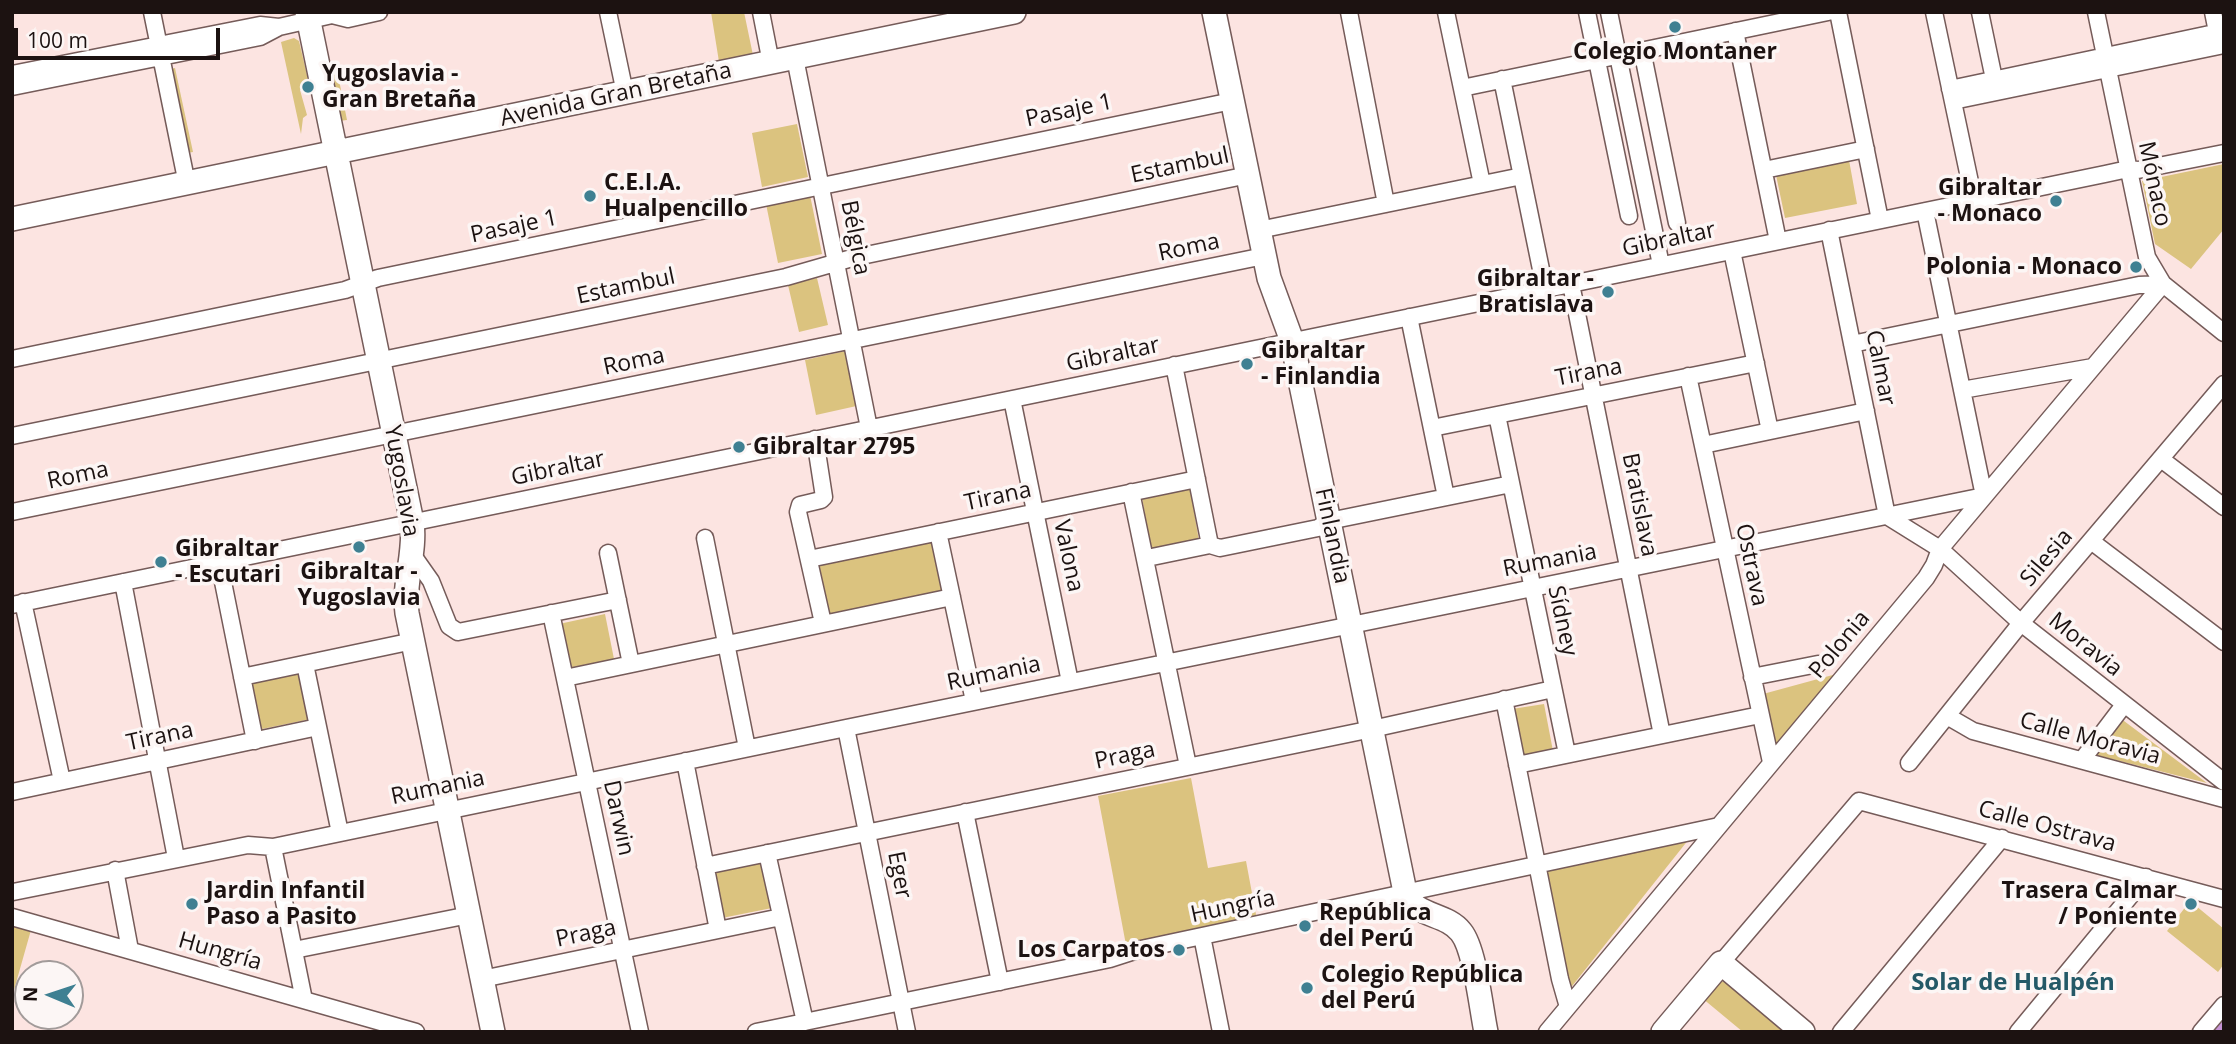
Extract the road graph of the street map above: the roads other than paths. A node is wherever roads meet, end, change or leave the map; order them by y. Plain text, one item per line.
1 (152, 12) edge
2 (379, 12) edge
3 (608, 12) edge
4 (761, 12) edge
5 (1014, 12) edge
6 (1214, 12) edge
7 (1349, 12) edge
8 (1446, 12) edge
9 (1587, 12) edge
10 (1609, 12) edge
11 (1828, 12) edge
12 (1838, 12) edge
13 (1934, 12) edge
14 (1980, 12) edge
15 (2096, 12) edge
16 (2213, 12) edge
17 (333, 14) edge
18 (308, 16) edge
19 (1735, 32) junction
20 (2221, 36) edge
21 (1642, 50) junction
22 (160, 51) junction
23 (1618, 55) junction
24 (795, 58) junction
25 (1597, 60) junction
26 (771, 62) junction
27 (2106, 62) junction
28 (12, 75) edge
29 (1502, 79) junction
30 (1994, 79) junction
31 (12, 87) edge
32 (1462, 88) junction
33 (625, 93) junction
34 (1952, 95) junction
35 (1232, 101) junction
36 (1660, 139) junction
37 (1636, 144) junction
38 (1615, 148) junction
39 (1866, 149) junction
40 (336, 153) junction
41 (2224, 153) edge
42 (2128, 169) junction
43 (1764, 170) junction
44 (1248, 175) junction
45 (1522, 176) junction
46 (187, 184) junction
47 (1482, 184) junction
48 (821, 186) junction
49 (1974, 201) junction
50 (1386, 204) junction
51 (1925, 211) junction
52 (1629, 216) dead end
53 (12, 219) edge
54 (1880, 220) junction
55 (1677, 223) dead end
56 (1259, 230) junction
57 (1829, 230) junction
58 (1779, 241) junction
59 (1732, 251) junction
60 (1264, 256) junction
61 (836, 263) junction
62 (1661, 265) junction
63 (363, 284) junction
64 (1571, 284) junction
65 (2163, 284) junction
66 (1545, 289) junction
67 (1409, 317) junction
68 (1948, 324) junction
69 (2224, 333) edge
70 (852, 340) junction
71 (1292, 341) junction
72 (1852, 344) junction
73 (12, 359) edge
74 (379, 362) junction
75 (1755, 363) junction
76 (1174, 365) junction
77 (2093, 367) junction
78 (1688, 376) junction
79 (2224, 384) edge
80 (1962, 390) junction
81 (1593, 396) junction
82 (1012, 399) junction
83 (1866, 411) junction
84 (1497, 415) junction
85 (869, 428) junction
86 (1432, 428) junction
87 (1770, 431) junction
88 (394, 434) junction
89 (12, 436) edge
90 (815, 439) junction
91 (1703, 445) junction
92 (2161, 459) junction
93 (1197, 479) junction
94 (1511, 484) junction
95 (1131, 492) junction
96 (1984, 496) junction
97 (1446, 497) junction
98 (2224, 507) edge
99 (12, 512) edge
100 (1035, 512) junction
101 (1887, 516) junction
102 (1329, 521) junction
103 (412, 522) junction
104 (938, 533) junction
105 (705, 538) dead end
106 (2091, 541) junction
107 (1210, 545) junction
108 (1725, 548) junction
109 (1940, 549) junction
110 (608, 553) dead end
111 (412, 554) junction
112 (1147, 558) junction
113 (809, 559) junction
114 (219, 562) junction
115 (1628, 568) junction
116 (122, 582) junction
117 (1532, 587) junction
118 (952, 597) junction
119 (618, 600) junction
120 (18, 604) edge
121 (551, 613) junction
122 (823, 623) junction
123 (2021, 623) junction
124 (1350, 624) junction
125 (413, 641) junction
126 (2223, 641) edge
127 (726, 644) junction
128 (1167, 662) junction
129 (305, 664) junction
130 (631, 664) junction
131 (1818, 664) dead end
132 (242, 677) junction
133 (1752, 677) junction
134 (565, 678) junction
135 (1070, 682) junction
136 (1553, 689) junction
137 (1504, 699) junction
138 (974, 701) junction
139 (2123, 706) junction
140 (1760, 715) junction
141 (1947, 716) junction
142 (318, 727) junction
143 (846, 728) junction
144 (1371, 729) junction
145 (1662, 735) junction
146 (254, 741) junction
147 (747, 748) junction
148 (1567, 754) junction
149 (2082, 760) junction
150 (157, 761) junction
151 (685, 761) junction
152 (1772, 762) junction
153 (1909, 763) dead end
154 (1517, 765) junction
155 (1188, 766) junction
156 (62, 781) junction
157 (587, 781) junction
158 (2224, 782) edge
159 (12, 792) edge
160 (2224, 799) edge
161 (447, 810) junction
162 (964, 812) junction
163 (1719, 826) junction
164 (867, 832) junction
165 (340, 833) junction
166 (2002, 838) junction
167 (272, 847) junction
168 (767, 853) junction
169 (176, 858) junction
170 (1536, 864) junction
171 (705, 866) junction
172 (116, 870) junction
173 (2146, 877) junction
174 (13, 889) edge
175 (1405, 892) junction
176 (2224, 899) edge
177 (469, 915) junction
178 (781, 917) junction
179 (15, 918) edge
180 (718, 930) junction
181 (1202, 936) junction
182 (130, 950) junction
183 (294, 950) junction
184 (622, 950) junction
185 (1721, 963) junction
186 (482, 979) junction
187 (1000, 982) junction
188 (304, 1000) junction
189 (901, 1002) junction
190 (2224, 1005) edge
191 (1568, 1007) junction
192 (805, 1022) junction
193 (416, 1032) edge
194 (493, 1032) edge
195 (640, 1032) edge
196 (756, 1032) edge
197 (907, 1032) edge
198 (1222, 1032) edge
199 (1486, 1032) edge
200 (1547, 1032) edge
201 (1663, 1032) edge
202 (1803, 1032) edge
203 (1841, 1032) edge
204 (2018, 1032) edge
205 (2201, 1032) edge

1 - 22 street
2 - 17 street
3 - 33 street
4 - 26 street
5 - 24 street, Avenida Gran Bretaña
6 - 35 street, Finlandia
7 - 50 street
8 - 32 street
9 - 25 street
10 - 23 street
11 - 19 street
12 - 39 street
13 - 34 street
14 - 30 street
15 - 27 street, Mónaco
16 - 20 street
17 - 18 street
18 - 22 street
18 - 40 street, Yugoslavia
19 - 21 street
19 - 43 street
20 - 27 street
21 - 23 street
21 - 36 street
22 - 28 street
22 - 31 street
22 - 46 street
23 - 25 street
23 - 37 street
24 - 26 street, Avenida Gran Bretaña
24 - 48 street, Bélgica
25 - 29 street
25 - 38 street
26 - 33 street, Avenida Gran Bretaña
27 - 30 street
27 - 34 street
27 - 42 street, Mónaco
29 - 32 street
29 - 45 street
30 - 34 street
32 - 47 street
33 - 40 street, Avenida Gran Bretaña
34 - 49 street
35 - 44 street, Finlandia
35 - 48 street, Pasaje 1
36 - 37 street
36 - 55 street
37 - 38 street
37 - 62 street
38 - 52 street
39 - 43 street
39 - 54 street
40 - 46 street, Avenida Gran Bretaña
40 - 63 street, Yugoslavia
41 - 42 street, Gibraltar
42 - 49 street, Gibraltar
42 - 65 street, Mónaco
43 - 58 street
44 - 56 street, Finlandia
44 - 61 street, Estambul
45 - 47 street
45 - 66 street
46 - 53 street, Avenida Gran Bretaña
47 - 50 street
48 - 61 street, Bélgica
48 - 63 street, Pasaje 1
49 - 51 street, Gibraltar
50 - 56 street
51 - 54 street, Gibraltar
51 - 68 street
54 - 57 street, Gibraltar
56 - 60 street, Finlandia
57 - 58 street, Gibraltar
57 - 72 street, Calmar
58 - 59 street, Gibraltar
59 - 62 street, Gibraltar
59 - 75 street
60 - 70 street, Roma
60 - 71 street, Finlandia
61 - 70 street, Bélgica
61 - 74 street, Estambul
62 - 64 street, Gibraltar
63 - 73 street, Pasaje 1
63 - 74 street, Yugoslavia
64 - 66 street, Gibraltar
64 - 81 street, Bratislava
65 - 68 street
65 - 69 street, Mónaco
65 - 77 street, Polonia
66 - 67 street, Gibraltar
67 - 71 street, Gibraltar
67 - 86 street
68 - 72 street
68 - 80 street
70 - 85 street, Bélgica
70 - 88 street, Roma
71 - 76 street, Gibraltar
71 - 102 street, Finlandia
72 - 83 street, Calmar
74 - 88 street, Yugoslavia
74 - 89 street, Estambul
75 - 78 street, Tirana
75 - 87 street
76 - 82 street, Gibraltar
76 - 93 street
77 - 80 street
77 - 96 street, Polonia
78 - 81 street, Tirana
78 - 91 street, Ostrava
79 - 92 street, Silesia
80 - 96 street
81 - 84 street, Tirana
81 - 115 street, Bratislava
82 - 85 street, Gibraltar
82 - 100 street, Valona
83 - 87 street
83 - 101 street, Calmar
84 - 86 street, Tirana
84 - 94 street, Sídney
85 - 90 street, Gibraltar
86 - 97 street
87 - 91 street
88 - 99 street, Roma
88 - 103 street, Yugoslavia
90 - 103 street, Gibraltar
90 - 113 street
91 - 108 street, Ostrava
92 - 98 street
92 - 106 street, Silesia
93 - 95 street, Tirana
93 - 107 street
94 - 97 street
94 - 117 street, Sídney
95 - 100 street, Tirana
95 - 112 street
96 - 101 street, Rumania
96 - 109 street, Polonia
97 - 102 street
100 - 104 street, Tirana
100 - 135 street, Valona
101 - 108 street, Rumania
101 - 109 street, Moravia
102 - 107 street
102 - 124 street, Finlandia
103 - 111 street, Yugoslavia
103 - 114 street, Gibraltar
104 - 113 street, Tirana
104 - 118 street
105 - 127 street
106 - 123 street, Silesia
106 - 126 street
107 - 112 street
108 - 115 street, Rumania
108 - 133 street, Ostrava
109 - 123 street, Moravia
109 - 152 street, Polonia
110 - 119 street
111 - 121 street
111 - 125 street, Yugoslavia
112 - 128 street
113 - 122 street
114 - 116 street, Gibraltar
114 - 132 street
115 - 117 street, Rumania
115 - 145 street, Bratislava
116 - 120 street, Gibraltar
116 - 150 street
117 - 124 street, Rumania
117 - 136 street, Sídney
118 - 122 street
118 - 138 street
119 - 121 street
119 - 130 street
120 - 156 street
121 - 134 street, Darwin
122 - 127 street
123 - 139 street, Moravia
123 - 141 street, Silesia
124 - 128 street, Rumania
124 - 144 street, Finlandia
125 - 129 street
125 - 161 street, Yugoslavia
127 - 130 street
127 - 147 street
128 - 135 street, Rumania
128 - 155 street
129 - 132 street
129 - 142 street
130 - 134 street
131 - 133 street
132 - 146 street
133 - 140 street, Ostrava
134 - 157 street, Darwin
135 - 138 street, Rumania
136 - 137 street, Praga
136 - 148 street, Sídney
137 - 144 street, Praga
137 - 154 street
138 - 143 street, Rumania
139 - 149 street
139 - 158 street, Moravia
140 - 145 street
140 - 152 street, Ostrava
141 - 149 street, Calle Moravia
141 - 153 street, Silesia
142 - 146 street, Tirana
142 - 165 street
143 - 147 street, Rumania
143 - 164 street, Eger
144 - 155 street, Praga
144 - 175 street, Finlandia
145 - 148 street
146 - 150 street, Tirana
147 - 151 street, Rumania
148 - 154 street
149 - 160 street, Calle Moravia
150 - 156 street, Tirana
150 - 169 street
151 - 157 street, Rumania
151 - 171 street
152 - 163 street, Polonia
154 - 170 street
155 - 162 street, Praga
156 - 159 street, Tirana
157 - 161 street, Rumania
157 - 184 street, Darwin
161 - 165 street, Rumania
161 - 177 street, Yugoslavia
162 - 164 street, Praga
162 - 187 street
163 - 170 street, Hungría
163 - 191 street, Polonia
164 - 168 street, Praga
164 - 189 street, Eger
165 - 167 street, Rumania
166 - 173 street, Calle Ostrava
166 - 185 street, Calle Ostrava
166 - 203 street
167 - 169 street, Rumania
167 - 183 street
168 - 171 street, Praga
168 - 178 street
169 - 172 street, Rumania
170 - 175 street, Hungría
170 - 191 street
171 - 180 street
172 - 174 street, Rumania
172 - 182 street
173 - 176 street, Calle Ostrava
173 - 204 street
174 - 179 street
175 - 181 street, Hungría
175 - 199 street
177 - 183 street
177 - 186 street, Yugoslavia
178 - 180 street, Praga
178 - 192 street
179 - 182 street, Hungría
180 - 184 street, Praga
181 - 187 street, Hungría
181 - 198 street
182 - 188 street, Hungría
183 - 188 street
184 - 186 street, Praga
184 - 195 street, Darwin
185 - 201 street
185 - 202 street
186 - 194 street, Yugoslavia
187 - 189 street, Hungría
188 - 193 street, Hungría
189 - 192 street, Hungría
189 - 197 street, Eger
190 - 205 street
191 - 200 street, Polonia
192 - 196 street, Hungría

